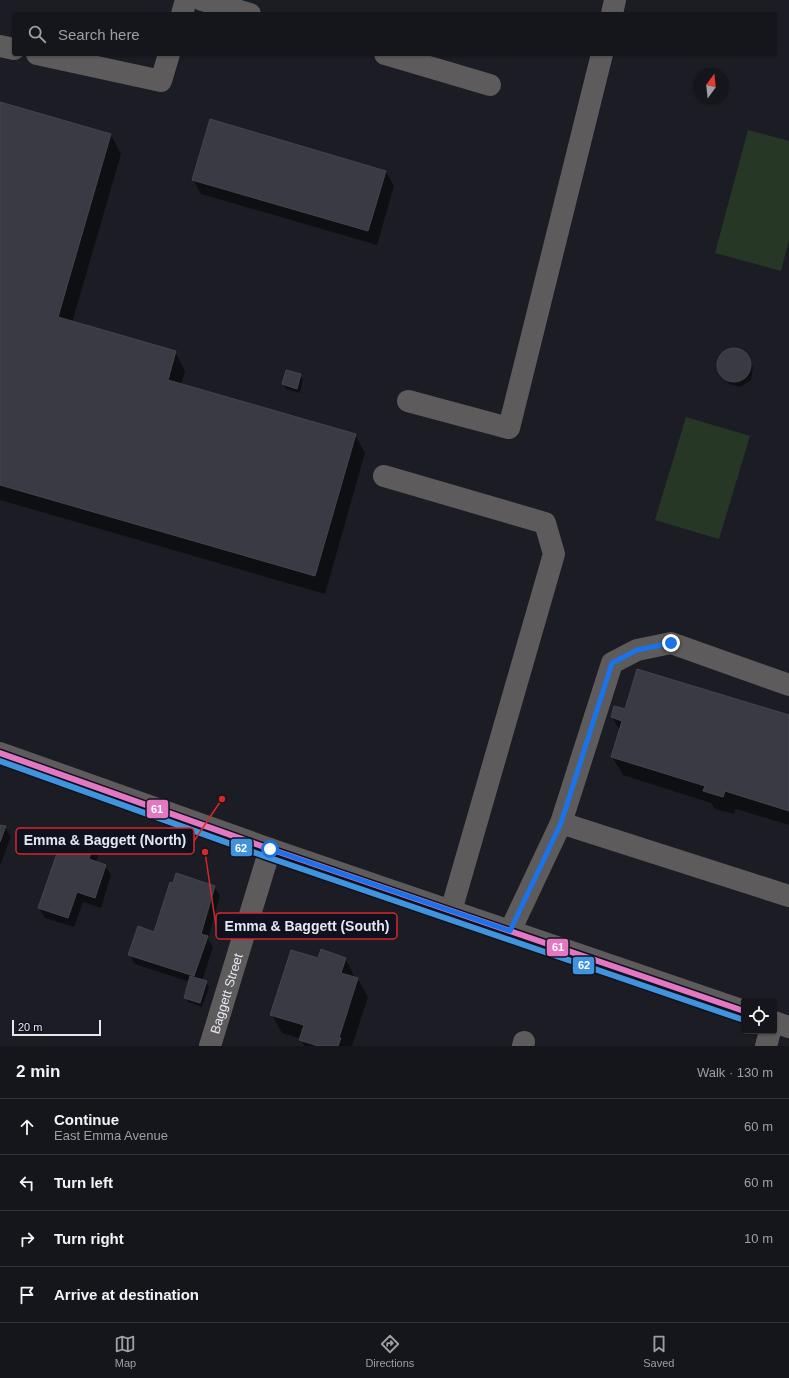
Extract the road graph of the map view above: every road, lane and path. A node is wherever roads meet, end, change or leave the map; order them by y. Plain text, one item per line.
1 (186, 0) edge
2 (202, 0) edge
3 (615, 0) edge
4 (183, 12) edge
5 (243, 12) edge
6 (612, 12) edge
7 (0, 46) edge
8 (12, 49) edge
9 (46, 56) edge
10 (168, 56) edge
11 (392, 56) edge
12 (602, 56) edge
13 (490, 85) dead end
14 (408, 401) dead end
15 (384, 476) dead end
16 (789, 685) edge
17 (0, 753) edge
18 (561, 823) junction
19 (270, 849) junction
20 (789, 896) edge
21 (451, 910) junction
22 (510, 931) junction
23 (741, 1010) edge
24 (777, 1023) edge
25 (789, 1027) edge
26 (769, 1034) edge
27 (210, 1046) edge
28 (766, 1046) edge

1 - 4 street
2 - 5 street
3 - 6 street
7 - 8 street
9 - 10 street
11 - 13 street
12 - 14 street
15 - 21 street
16 - 18 street
17 - 19 street
18 - 20 street
18 - 22 street
19 - 21 street
19 - 27 street, Baggett Street
21 - 22 street
22 - 23 street
24 - 25 street
26 - 28 street

